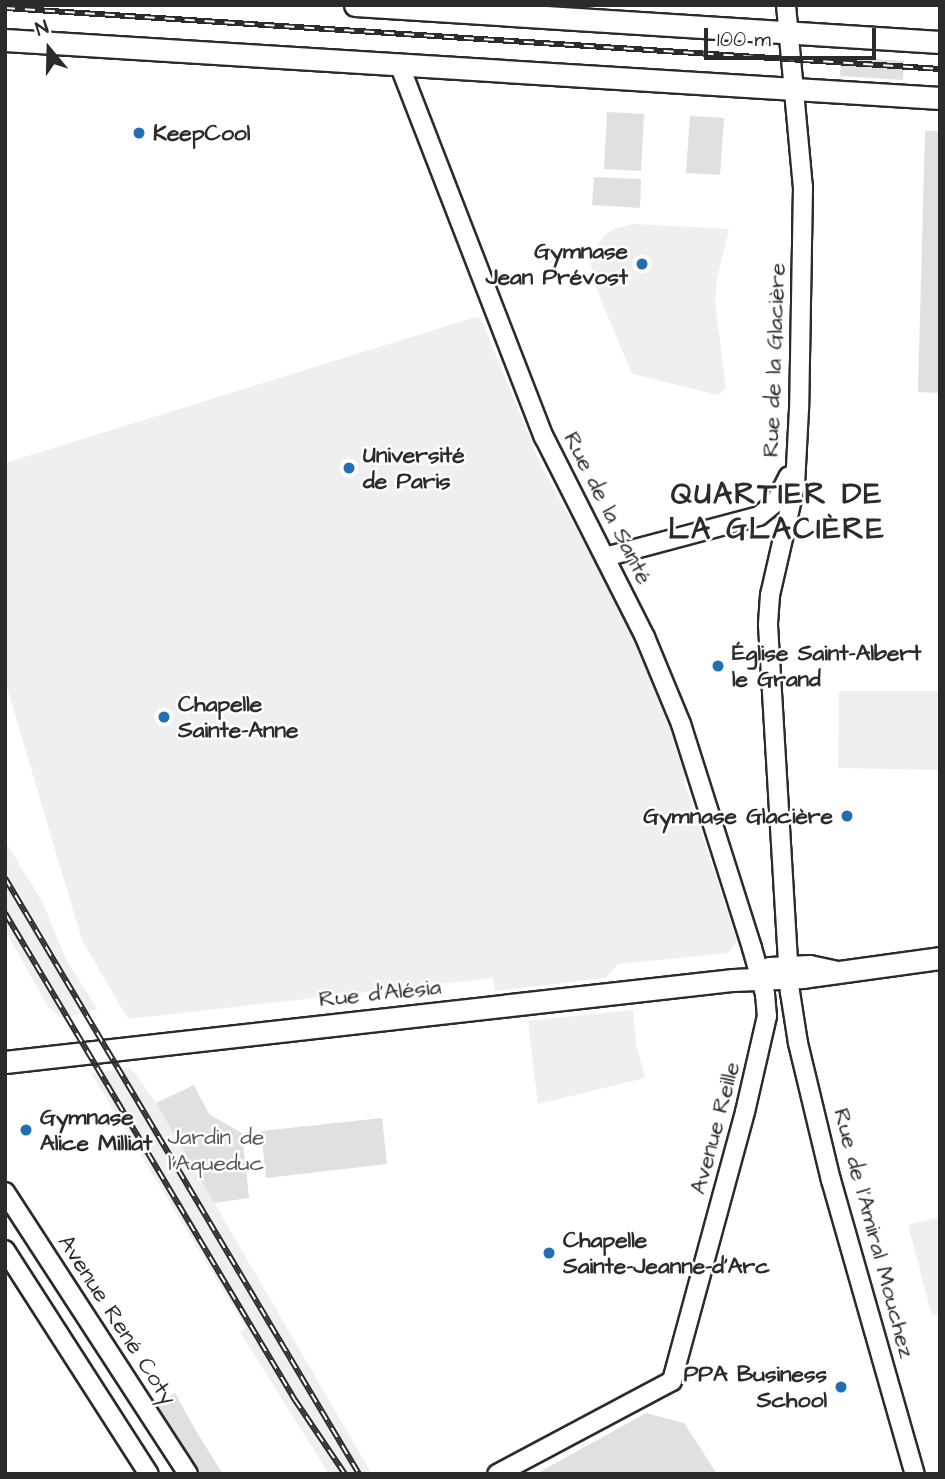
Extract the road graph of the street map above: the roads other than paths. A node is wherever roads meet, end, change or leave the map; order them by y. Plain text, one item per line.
1 (355, 5) edge
2 (786, 5) edge
3 (790, 31) junction
4 (5, 40) edge
5 (940, 42) edge
6 (399, 64) junction
7 (795, 89) junction
8 (940, 98) edge
9 (795, 461) junction
10 (759, 516) junction
11 (782, 544) junction
12 (605, 557) junction
13 (940, 958) edge
14 (788, 971) junction
15 (760, 978) junction
16 (5, 1062) edge
17 (5, 1192) edge
18 (5, 1250) edge
19 (149, 1474) edge
20 (188, 1474) edge
21 (498, 1474) edge
22 (915, 1474) edge

1 - 3 main road
2 - 3 street, Rue de la Glacière
3 - 5 main road
3 - 7 street, Rue de la Glacière
4 - 6 main road
6 - 7 main road
6 - 12 street, Rue de la Santé
7 - 8 main road
7 - 9 street, Rue de la Glacière
9 - 10 street
9 - 11 street, Rue de la Glacière
10 - 11 street
10 - 12 street
11 - 14 street, Rue de la Glacière
12 - 15 street, Rue de la Santé
13 - 14 main road, Rue d'Alésia
14 - 15 main road, Rue d'Alésia
14 - 22 street, Rue de l'Amiral Mouchez
15 - 16 main road, Rue d'Alésia
15 - 21 street, Avenue Reille
17 - 20 street, Avenue René Coty
18 - 19 street

